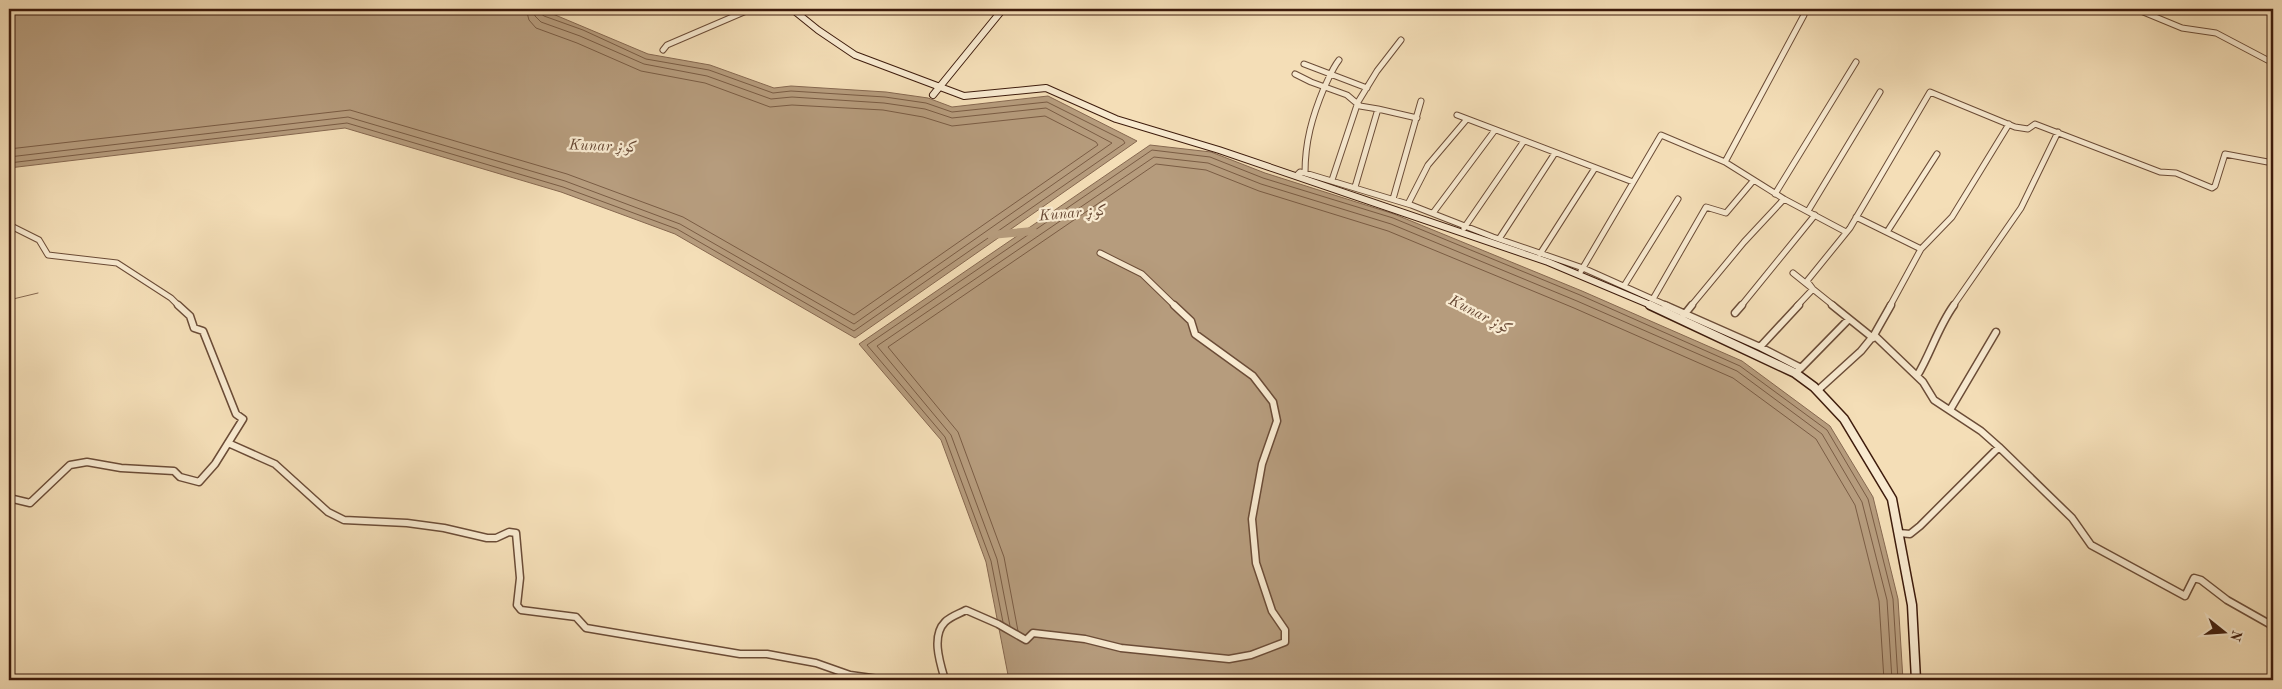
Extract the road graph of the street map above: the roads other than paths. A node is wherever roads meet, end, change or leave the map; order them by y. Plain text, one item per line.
1 (752, 9) edge
2 (792, 9) edge
3 (1003, 9) edge
4 (1804, 9) edge
5 (2136, 9) edge
6 (1401, 40) dead end
7 (662, 50) dead end
8 (1339, 60) dead end
9 (1856, 62) dead end
10 (2273, 62) edge
11 (1304, 64) dead end
12 (1295, 74) dead end
13 (1329, 74) junction
14 (1325, 86) junction
15 (940, 87) junction
16 (1367, 88) junction
17 (1880, 92) dead end
18 (933, 95) dead end
19 (1421, 101) dead end
20 (1358, 102) junction
21 (1378, 109) junction
22 (1457, 115) dead end
23 (1417, 118) junction
24 (1467, 119) junction
25 (2009, 124) junction
26 (1495, 130) junction
27 (2058, 132) junction
28 (1524, 141) junction
29 (1555, 153) junction
30 (1937, 154) dead end
31 (1725, 162) junction
32 (2273, 163) edge
33 (1595, 168) junction
34 (1306, 173) junction
35 (1296, 176) junction
36 (1332, 180) junction
37 (1753, 181) junction
38 (1633, 182) junction
39 (1355, 187) junction
40 (1776, 194) junction
41 (1393, 199) junction
42 (1678, 199) dead end
43 (1784, 199) junction
44 (1408, 204) junction
45 (1808, 211) junction
46 (1433, 213) junction
47 (1815, 215) junction
48 (1856, 217) junction
49 (9, 225) edge
50 (1463, 229) junction
51 (1846, 232) junction
52 (1887, 232) junction
53 (1499, 239) junction
54 (1921, 249) junction
55 (1100, 253) dead end
56 (1540, 254) junction
57 (1581, 271) junction
58 (1793, 273) dead end
59 (1624, 286) junction
60 (1813, 289) junction
61 (1653, 299) junction
62 (1735, 313) dead end
63 (1683, 316) junction
64 (1849, 319) junction
65 (1996, 332) dead end
66 (1873, 337) junction
67 (1760, 347) junction
68 (1798, 371) junction
69 (1917, 376) junction
70 (1817, 390) junction
71 (1950, 410) junction
72 (228, 442) junction
73 (1999, 447) junction
74 (9, 498) edge
75 (1899, 533) junction
76 (2273, 626) edge
77 (886, 680) edge
78 (945, 680) edge
79 (1916, 680) edge

1 - 7 street
2 - 15 street
3 - 15 street
4 - 31 street
5 - 10 street
6 - 16 street
8 - 13 street
9 - 40 street
11 - 13 street
12 - 14 street
13 - 14 street
13 - 16 street
14 - 20 street
14 - 34 street
15 - 18 street
15 - 35 street
16 - 20 street
17 - 45 street
19 - 23 street
20 - 21 street
20 - 36 street
21 - 23 street
21 - 39 street
22 - 24 street
23 - 41 street
24 - 26 street
24 - 44 street
25 - 27 street
25 - 48 street
25 - 54 street
26 - 28 street
26 - 46 street
27 - 32 street
27 - 69 street
28 - 29 street
28 - 50 street
29 - 33 street
29 - 53 street
30 - 52 street
31 - 37 street
31 - 38 street
33 - 38 street
33 - 56 street
34 - 35 street
34 - 36 street
35 - 50 street
36 - 39 street
37 - 40 street
37 - 61 street
38 - 57 street
39 - 41 street
40 - 43 street
41 - 44 street
42 - 59 street
43 - 45 street
43 - 63 street
44 - 46 street
45 - 47 street
46 - 50 street
47 - 51 street
47 - 62 street
48 - 51 street
48 - 52 street
49 - 72 street
50 - 53 street
50 - 57 street
51 - 60 street
52 - 54 street
53 - 56 street
54 - 66 street
55 - 78 street
56 - 57 street
57 - 59 street
57 - 63 street
58 - 60 street
59 - 61 street
60 - 64 street
60 - 67 street
61 - 63 street
63 - 67 street
63 - 68 street
64 - 66 street
64 - 68 street
65 - 71 street
66 - 69 street
66 - 70 street
67 - 68 street
68 - 70 street
69 - 71 street
70 - 75 street
71 - 73 street
72 - 74 street
72 - 77 street
73 - 75 street
73 - 76 street
75 - 79 street

